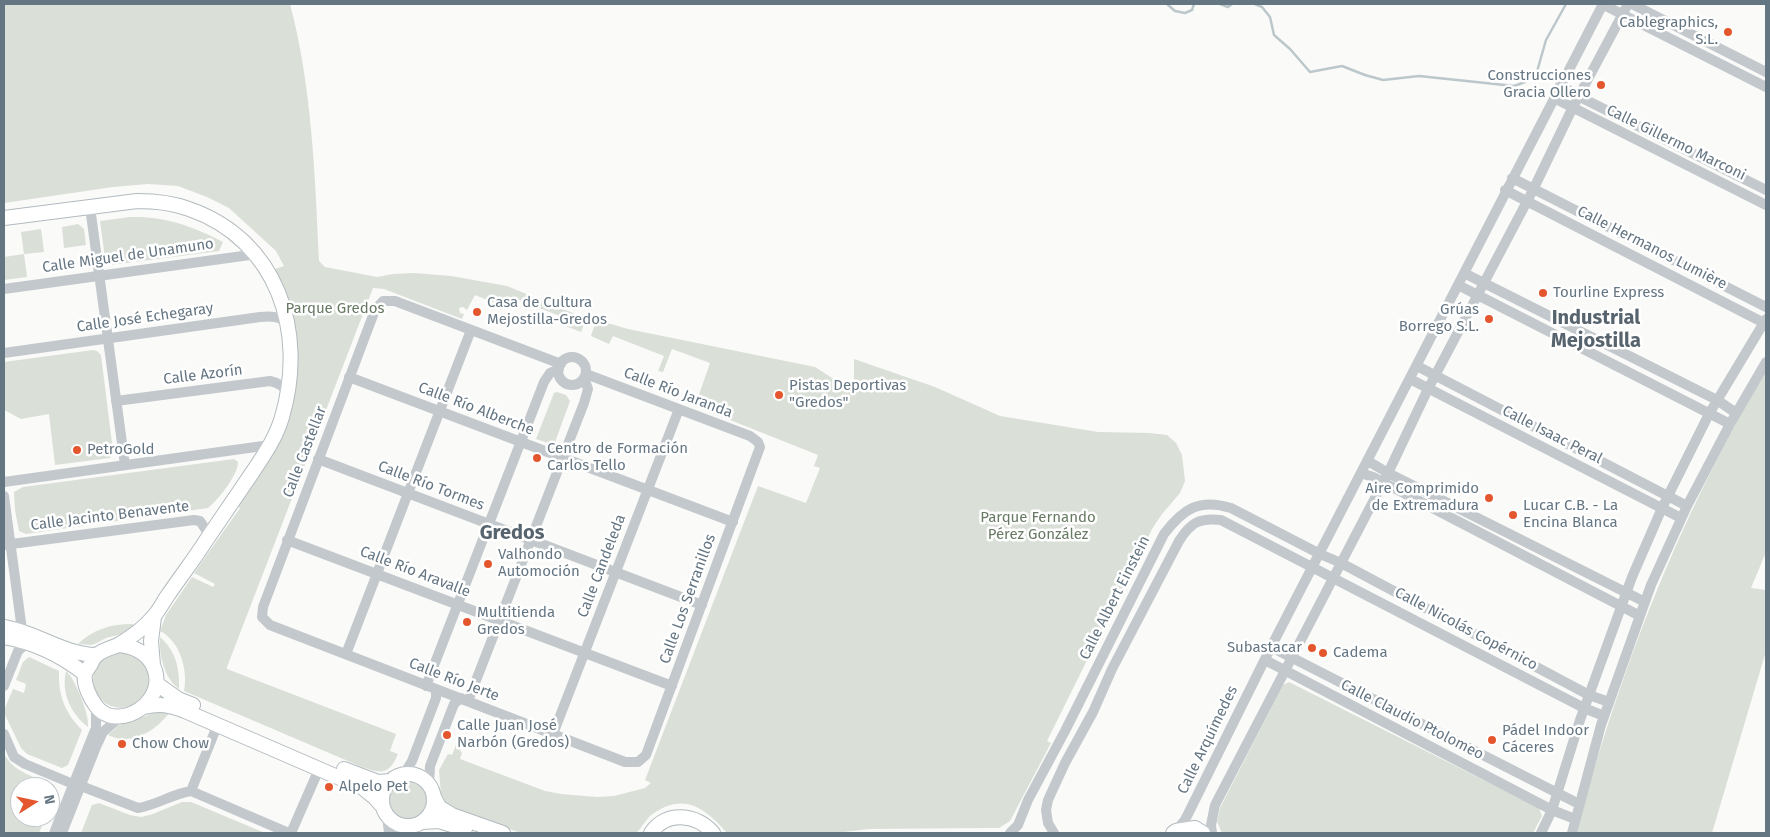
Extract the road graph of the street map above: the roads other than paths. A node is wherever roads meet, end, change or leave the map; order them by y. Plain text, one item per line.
1 (1603, 4) edge
2 (1628, 4) edge
3 (1632, 4) edge
4 (1623, 14) junction
5 (1766, 72) edge
6 (1560, 85) junction
7 (1766, 87) edge
8 (1580, 96) junction
9 (1554, 98) junction
10 (1572, 109) junction
11 (1512, 178) junction
12 (1505, 190) junction
13 (1533, 190) junction
14 (1766, 190) edge
15 (1526, 201) junction
16 (1766, 205) edge
17 (90, 207) junction
18 (4, 218) edge
19 (234, 233) junction
20 (256, 254) junction
21 (230, 257) junction
22 (1464, 273) junction
23 (100, 276) junction
24 (1484, 284) junction
25 (1458, 285) junction
26 (4, 289) edge
27 (1478, 295) junction
28 (1766, 307) edge
29 (1766, 322) edge
30 (288, 324) junction
31 (471, 330) junction
32 (108, 339) junction
33 (4, 353) edge
34 (1766, 362) edge
35 (1416, 366) junction
36 (560, 367) junction
37 (1436, 375) junction
38 (585, 376) junction
39 (349, 377) junction
40 (1410, 379) junction
41 (1428, 389) junction
42 (288, 393) junction
43 (1717, 400) junction
44 (116, 401) junction
45 (679, 409) junction
46 (439, 411) junction
47 (1736, 413) junction
48 (1709, 414) junction
49 (1730, 424) junction
50 (520, 441) junction
51 (758, 442) joint
52 (270, 446) junction
53 (562, 458) junction
54 (318, 459) junction
55 (1368, 461) junction
56 (125, 465) junction
57 (1361, 473) junction
58 (1388, 473) junction
59 (4, 482) edge
60 (1382, 484) junction
61 (647, 490) junction
62 (408, 493) junction
63 (4, 496) edge
64 (1668, 496) junction
65 (1687, 506) junction
66 (1662, 508) junction
67 (1681, 518) junction
68 (733, 522) junction
69 (488, 524) junction
70 (208, 539) junction
71 (287, 540) junction
72 (530, 540) junction
73 (7, 544) edge
74 (1320, 554) junction
75 (1342, 563) junction
76 (1313, 568) junction
77 (616, 572) junction
78 (376, 574) junction
79 (1333, 577) junction
80 (1626, 593) junction
81 (1646, 602) junction
82 (457, 605) junction
83 (702, 605) junction
84 (1621, 607) junction
85 (1640, 616) junction
86 (154, 617) junction
87 (262, 618) joint
88 (499, 620) junction
89 (4, 627) edge
90 (24, 636) junction
91 (4, 637) edge
92 (118, 645) junction
93 (1271, 647) junction
94 (584, 653) junction
95 (346, 654) junction
96 (96, 655) junction
97 (1292, 657) junction
98 (1265, 660) junction
99 (153, 665) junction
100 (1285, 670) junction
101 (85, 674) junction
102 (157, 684) junction
103 (4, 686) edge
104 (672, 686) junction
105 (431, 687) junction
106 (1589, 694) junction
107 (464, 700) junction
108 (1609, 702) junction
109 (96, 707) junction
110 (144, 707) junction
111 (1584, 708) junction
112 (1604, 716) junction
113 (119, 718) junction
114 (217, 726) junction
115 (4, 734) edge
116 (553, 734) junction
117 (638, 762) joint
118 (319, 769) junction
119 (404, 774) junction
120 (390, 781) junction
121 (77, 785) junction
122 (191, 791) junction
123 (431, 791) junction
124 (1557, 792) junction
125 (1579, 804) junction
126 (1552, 810) junction
127 (385, 812) junction
128 (1575, 819) junction
129 (422, 822) junction
130 (402, 830) edge
131 (1174, 832) edge
132 (54, 833) edge
133 (62, 833) edge
134 (290, 833) edge
135 (389, 833) edge
136 (476, 833) edge
137 (503, 833) edge
138 (651, 833) edge
139 (712, 833) edge
140 (1010, 833) edge
141 (1054, 833) edge
142 (1203, 833) edge
143 (1212, 833) edge
144 (1541, 833) edge
145 (1572, 833) edge

1 - 4 street, Calle Arquímedes
1 - 6 street, Calle Arquímedes
2 - 4 street
3 - 5 street
4 - 7 street, Calle Arquímedes
4 - 8 street
6 - 8 street
6 - 9 street, Calle Arquímedes
8 - 10 street
8 - 14 street, Calle Gillermo Marconi
9 - 10 street
9 - 11 street, Calle Arquímedes
10 - 13 street
10 - 16 street, Calle Gillermo Marconi
11 - 12 street, Calle Arquímedes
11 - 13 street
12 - 15 street
12 - 22 street, Calle Arquímedes
13 - 15 street
13 - 28 street, Calle Hermanos Lumière
15 - 24 street
15 - 29 street, Calle Hermanos Lumière
17 - 18 main road
17 - 19 main road
17 - 23 street
19 - 20 main road
19 - 21 street
20 - 21 street, Calle Miguel de Unamuno
20 - 30 main road
21 - 23 street, Calle Miguel de Unamuno
22 - 24 street
22 - 25 street, Calle Arquímedes
23 - 26 street, Calle Miguel de Unamuno
23 - 32 street
24 - 27 street
24 - 43 street
25 - 27 street
25 - 35 street, Calle Arquímedes
27 - 37 street
27 - 48 street
29 - 43 street
30 - 32 street, Calle José Echegaray
30 - 42 main road
31 - 36 street
31 - 39 street, Calle Castellar
31 - 46 street
32 - 33 street, Calle José Echegaray
32 - 44 street
34 - 47 street
35 - 37 street
35 - 40 street, Calle Arquímedes
36 - 38 street
36 - 38 street
36 - 50 street
37 - 41 street
37 - 64 street, Calle Isaac Peral
38 - 45 street, Calle Río Jaranda
38 - 53 street
39 - 46 street, Calle Río Alberche
39 - 54 street, Calle Castellar
40 - 41 street
40 - 55 street, Calle Arquímedes
41 - 58 street
41 - 66 street, Calle Isaac Peral
42 - 44 street, Calle Azorín
42 - 52 main road
43 - 47 street
43 - 48 street
44 - 56 street
45 - 51 street, Calle Río Jaranda
45 - 61 street, Calle Candeleda
46 - 50 street, Calle Río Alberche
46 - 62 street
47 - 49 street
48 - 49 street
48 - 64 street
49 - 65 street
50 - 53 street, Calle Río Alberche
50 - 69 street
51 - 68 street, Calle Los Serranillos
52 - 56 street
52 - 70 main road
53 - 61 street, Calle Río Alberche
53 - 72 street
54 - 62 street, Calle Río Tormes
54 - 71 street, Calle Castellar
55 - 57 street, Calle Arquímedes
55 - 58 street
56 - 59 street
57 - 60 street
57 - 74 street, Calle Arquímedes
58 - 60 street
58 - 80 street
60 - 75 street
60 - 84 street
61 - 68 street, Calle Río Alberche
61 - 77 street, Calle Candeleda
62 - 69 street, Calle Río Tormes
62 - 78 street
63 - 73 street
64 - 65 street, Calle Isaac Peral
64 - 66 street
65 - 67 street
66 - 67 street, Calle Isaac Peral
66 - 80 street
67 - 81 street
68 - 83 street, Calle Los Serranillos
69 - 72 street, Calle Río Tormes
69 - 82 street
70 - 73 street, Calle Jacinto Benavente
70 - 86 main road
71 - 78 street, Calle Río Aravalle
71 - 87 street, Calle Castellar
72 - 77 street, Calle Río Tormes
72 - 88 street
73 - 90 street
74 - 75 street
74 - 76 street, Calle Arquímedes
74 - 140 street, Calle Albert Einstein
75 - 79 street
75 - 106 street, Calle Nicolás Copérnico
76 - 79 street
76 - 93 street, Calle Arquímedes
76 - 141 street, Calle Albert Einstein
77 - 83 street, Calle Río Tormes
77 - 94 street, Calle Candeleda
78 - 82 street, Calle Río Aravalle
78 - 95 street
79 - 97 street
79 - 111 street, Calle Nicolás Copérnico
80 - 81 street
80 - 84 street
81 - 85 street
82 - 88 street, Calle Río Aravalle
82 - 105 street
83 - 104 street, Calle Los Serranillos
84 - 85 street
84 - 106 street
85 - 108 street
86 - 92 main road
86 - 99 main road
87 - 95 street, Calle Río Jerte
88 - 94 street, Calle Río Aravalle
88 - 107 street
89 - 90 main road
90 - 91 main road
90 - 96 main road
90 - 101 main road
90 - 103 street
92 - 96 main road
92 - 99 main road
93 - 97 street
93 - 98 street, Calle Arquímedes
94 - 104 street, Calle Río Aravalle
94 - 116 street, Calle Candeleda
95 - 105 street, Calle Río Jerte
96 - 101 main road
97 - 100 street
97 - 124 street, Calle Claudio Ptolomeo
98 - 100 street
98 - 131 street, Calle Arquímedes
99 - 102 main road
100 - 126 street, Calle Claudio Ptolomeo
100 - 143 street
101 - 109 main road
102 - 110 main road
102 - 120 main road
104 - 117 street, Calle Los Serranillos
105 - 107 street, Calle Río Jerte
105 - 119 street
106 - 108 street, Calle Nicolás Copérnico
106 - 111 street
107 - 116 street, Calle Río Jerte
107 - 123 street
108 - 112 street
109 - 113 main road
109 - 121 street
110 - 113 main road
110 - 114 main road
111 - 112 street, Calle Nicolás Copérnico
111 - 124 street
112 - 125 street
113 - 121 street
114 - 118 main road
114 - 122 street
115 - 121 street
116 - 117 street, Calle Río Jerte
118 - 127 main road
118 - 134 street
119 - 120 main road
119 - 123 main road
120 - 127 main road
121 - 122 street
121 - 132 street
121 - 133 street
122 - 134 street
123 - 129 main road
123 - 137 main road
124 - 125 street, Calle Claudio Ptolomeo
124 - 126 street
125 - 128 street
126 - 128 street, Calle Claudio Ptolomeo
126 - 144 street
127 - 130 main road
127 - 135 street
128 - 145 street
129 - 130 main road
129 - 136 main road
131 - 142 main road
138 - 139 main road

